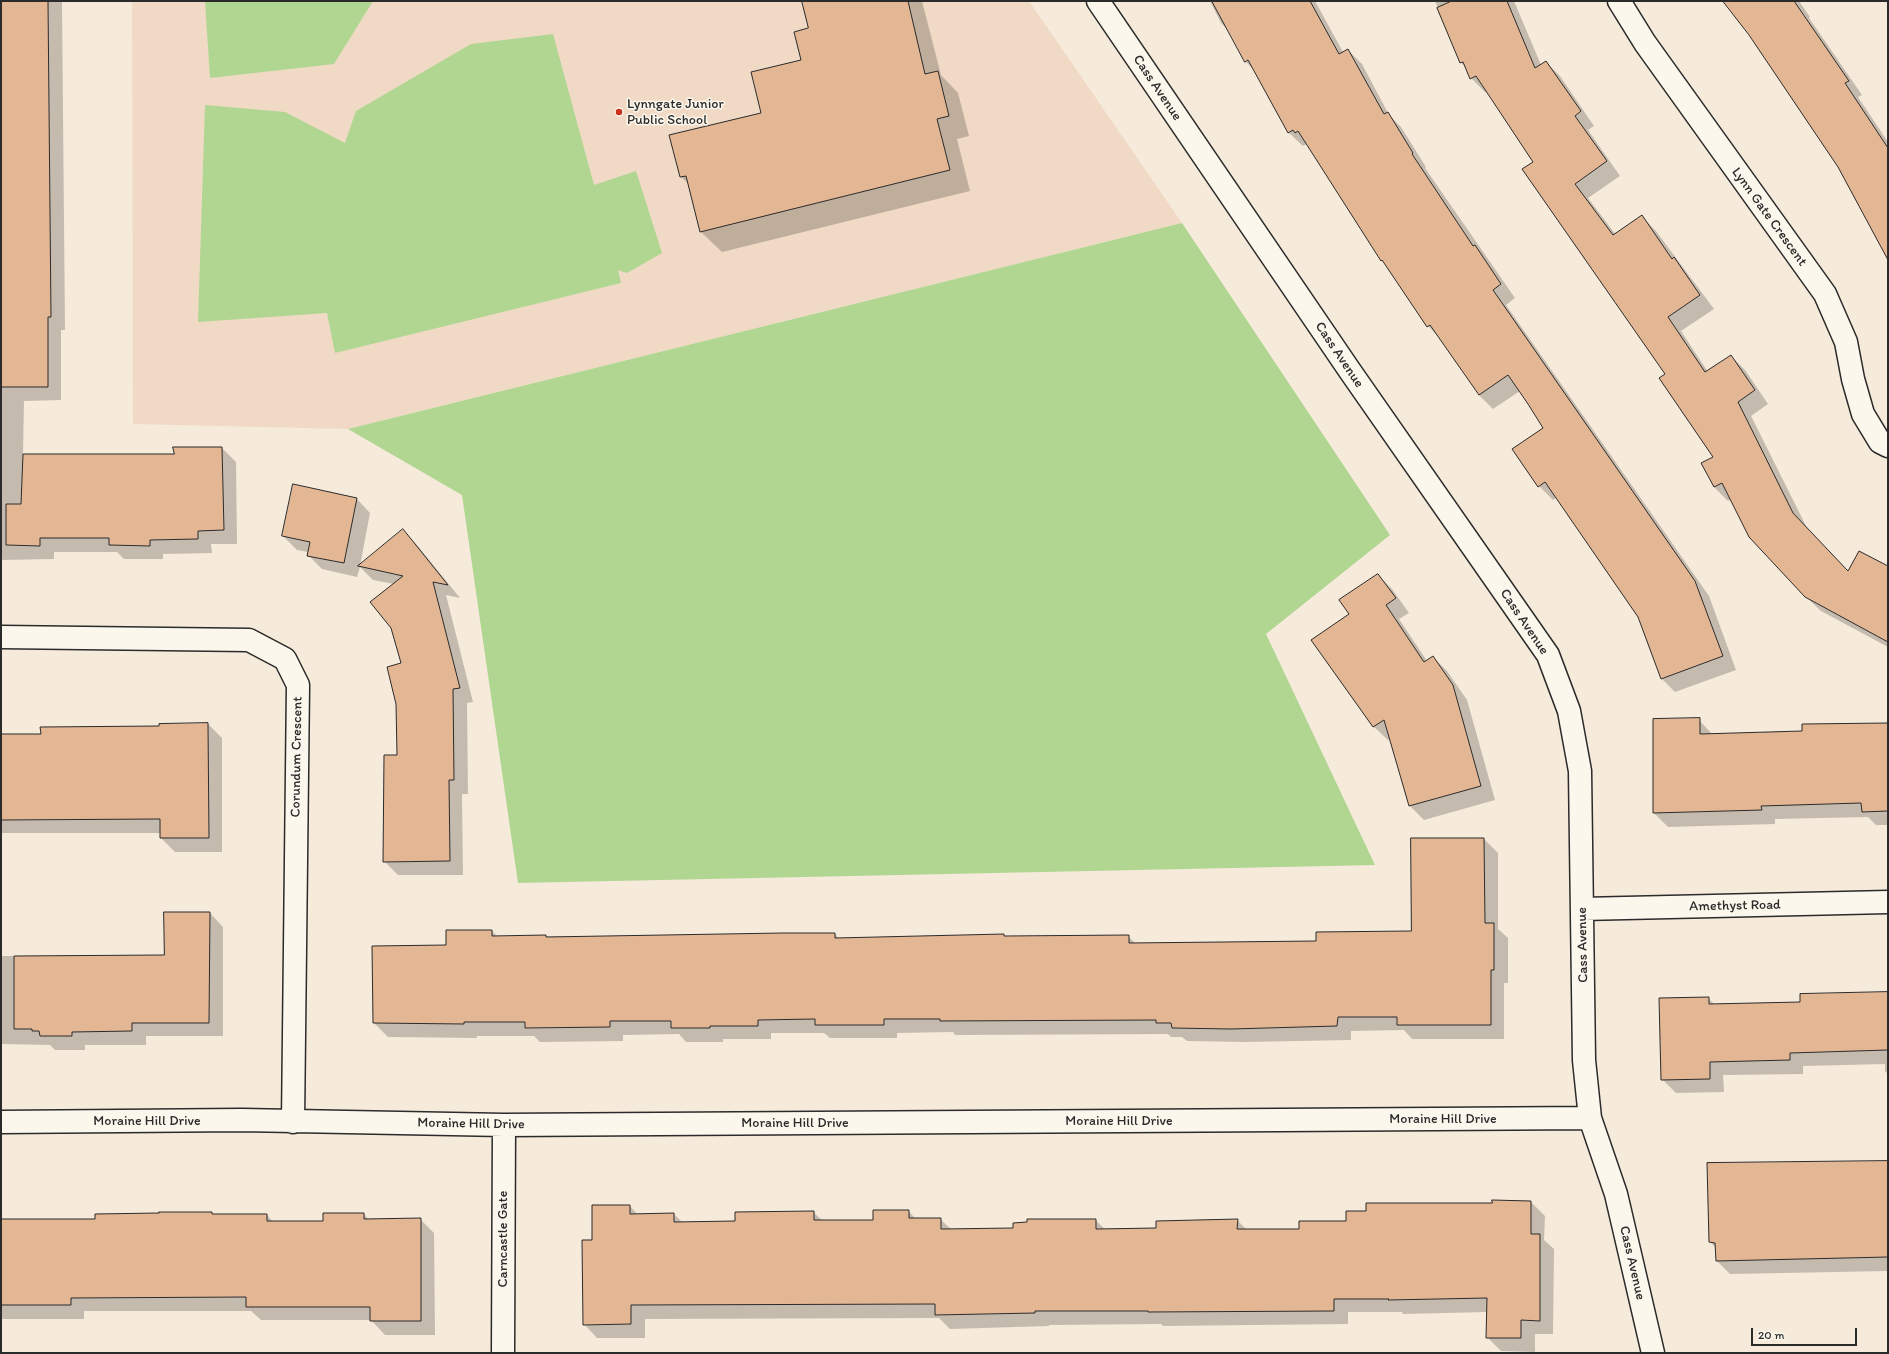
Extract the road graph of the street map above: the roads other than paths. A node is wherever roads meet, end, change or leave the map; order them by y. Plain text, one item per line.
1 (1098, 1) edge
2 (1619, 1) edge
3 (1888, 446) edge
4 (1, 637) edge
5 (1888, 902) edge
6 (1582, 909) junction
7 (1590, 1118) junction
8 (1, 1122) edge
9 (293, 1122) junction
10 (504, 1125) junction
11 (503, 1353) edge
12 (1653, 1353) edge

1 - 6 street, Cass Avenue
2 - 3 street, Lynn Gate Crescent
4 - 9 street, Corundum Crescent
5 - 6 street, Amethyst Road
6 - 7 street, Cass Avenue
7 - 10 street, Moraine Hill Drive
7 - 12 street, Cass Avenue
8 - 9 street, Moraine Hill Drive
9 - 10 street, Moraine Hill Drive
10 - 11 street, Carncastle Gate

